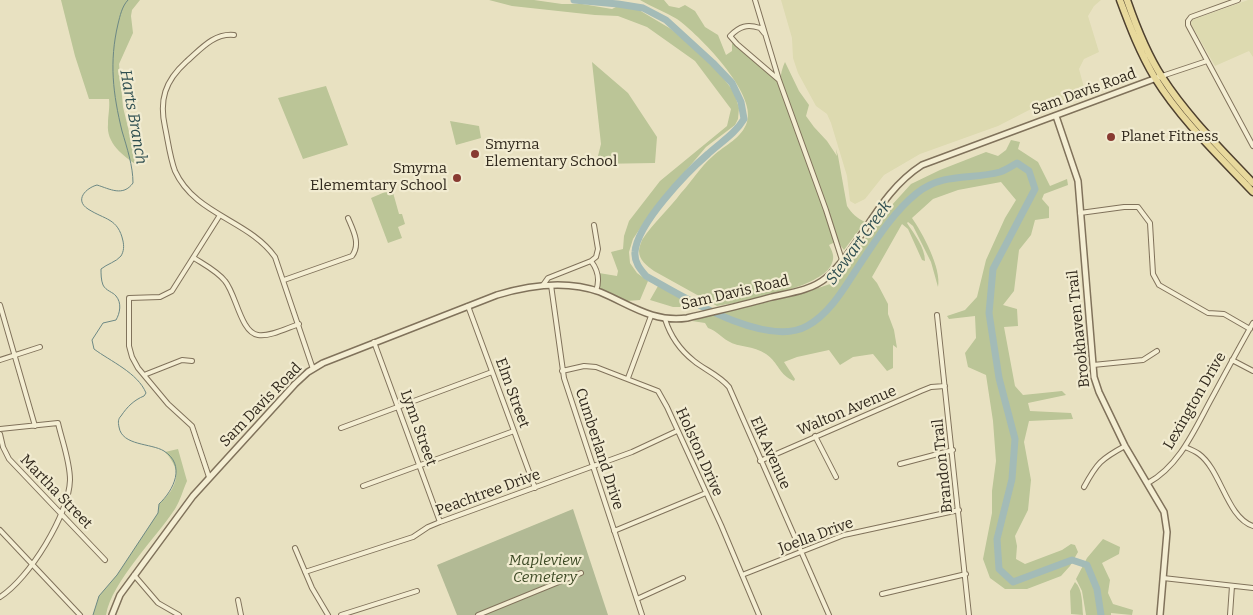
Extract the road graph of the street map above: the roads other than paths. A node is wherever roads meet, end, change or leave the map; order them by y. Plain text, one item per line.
1 (755, 0) edge
2 (1120, 0) edge
3 (1127, 0) edge
4 (1238, 0) edge
5 (764, 32) junction
6 (234, 34) dead end
7 (1207, 60) junction
8 (1159, 78) junction
9 (779, 80) junction
10 (1056, 116) junction
11 (1253, 146) edge
12 (1253, 183) edge
13 (1253, 192) edge
14 (1080, 213) junction
15 (220, 215) junction
16 (348, 218) dead end
17 (594, 224) dead end
18 (194, 258) junction
19 (842, 260) junction
20 (591, 261) junction
21 (284, 280) junction
22 (542, 285) junction
23 (551, 285) junction
24 (596, 291) junction
25 (0, 306) edge
26 (468, 306) junction
27 (937, 315) dead end
28 (651, 316) junction
29 (665, 319) junction
30 (1253, 322) edge
31 (299, 324) junction
32 (1250, 329) junction
33 (374, 342) junction
34 (40, 347) dead end
35 (1157, 351) dead end
36 (14, 355) junction
37 (0, 360) edge
38 (1232, 360) junction
39 (192, 361) dead end
40 (1093, 365) junction
41 (313, 369) junction
42 (562, 371) junction
43 (1253, 371) edge
44 (492, 372) junction
45 (144, 375) junction
46 (628, 378) junction
47 (945, 386) junction
48 (398, 407) junction
49 (35, 426) junction
50 (342, 428) dead end
51 (0, 429) edge
52 (514, 431) junction
53 (677, 431) junction
54 (0, 434) edge
55 (816, 436) junction
56 (1125, 446) junction
57 (1185, 447) junction
58 (953, 450) junction
59 (760, 461) junction
60 (900, 464) dead end
61 (419, 465) junction
62 (592, 467) junction
63 (836, 477) dead end
64 (209, 478) junction
65 (1148, 483) junction
66 (363, 486) dead end
67 (1084, 487) dead end
68 (535, 488) junction
69 (706, 493) junction
70 (959, 510) junction
71 (61, 512) junction
72 (440, 522) junction
73 (1253, 526) edge
74 (0, 530) edge
75 (614, 531) junction
76 (295, 548) dead end
77 (801, 552) junction
78 (106, 560) dead end
79 (33, 564) junction
80 (305, 572) junction
81 (580, 573) dead end
82 (134, 574) junction
83 (966, 574) junction
84 (742, 576) junction
85 (682, 578) dead end
86 (1163, 578) junction
87 (1232, 586) junction
88 (1253, 588) edge
89 (417, 591) dead end
90 (882, 594) dead end
91 (0, 597) edge
92 (637, 599) junction
93 (238, 600) dead end
94 (80, 615) edge
95 (112, 615) edge
96 (179, 615) edge
97 (241, 615) edge
98 (328, 615) edge
99 (342, 615) edge
100 (478, 615) edge
101 (642, 615) edge
102 (759, 615) edge
103 (828, 615) edge
104 (970, 615) edge
105 (1160, 615) edge
106 (1230, 615) edge

1 - 5 street
2 - 8 main road
3 - 8 main road
4 - 7 street
5 - 9 street
5 - 9 street
6 - 15 street
7 - 8 street
7 - 11 street
8 - 10 street, Sam Davis Road
8 - 12 main road
8 - 13 main road
9 - 19 street
10 - 14 street, Brookhaven Trail
10 - 19 street, Sam Davis Road
14 - 32 street
14 - 40 street, Brookhaven Trail
15 - 18 street
15 - 21 street
16 - 21 street
17 - 20 street
18 - 31 street
18 - 45 street
19 - 29 street, Sam Davis Road
20 - 22 street
20 - 24 street
21 - 31 street
22 - 23 street, Sam Davis Road
22 - 26 street, Sam Davis Road
23 - 24 street, Sam Davis Road
23 - 42 street, Cumberland Drive
24 - 28 street, Sam Davis Road
25 - 36 street
26 - 33 street, Sam Davis Road
26 - 44 street, Elm Street
27 - 47 street, Brandon Trail
28 - 29 street, Sam Davis Road
28 - 46 street
29 - 59 street, Elk Avenue
30 - 32 street, Lexington Drive
31 - 41 street
32 - 38 street, Lexington Drive
33 - 41 street, Sam Davis Road
33 - 48 street, Lynn Street
34 - 36 street
35 - 40 street
36 - 37 street
36 - 49 street
38 - 43 street
38 - 57 street, Lexington Drive
39 - 45 street
40 - 56 street, Brookhaven Trail
41 - 64 street, Sam Davis Road
42 - 46 street, Holston Drive
42 - 62 street, Cumberland Drive
44 - 48 street
44 - 52 street, Elm Street
45 - 64 street
46 - 53 street, Holston Drive
47 - 55 street, Walton Avenue
47 - 58 street, Brandon Trail
48 - 50 street
48 - 61 street, Lynn Street
49 - 51 street
49 - 71 street
52 - 61 street
52 - 68 street, Elm Street
53 - 62 street, Peachtree Drive
53 - 69 street, Holston Drive
54 - 71 street, Martha Street
55 - 59 street, Walton Avenue
55 - 63 street
56 - 65 street, Brookhaven Trail
56 - 67 street
57 - 65 street, Lexington Drive
57 - 73 street
58 - 60 street
58 - 70 street, Brandon Trail
59 - 77 street, Elk Avenue
61 - 66 street
61 - 72 street, Lynn Street
62 - 68 street, Peachtree Drive
62 - 75 street, Cumberland Drive
64 - 82 street, Sam Davis Road
65 - 86 street, Brookhaven Trail
68 - 72 street, Peachtree Drive
69 - 75 street
69 - 84 street, Holston Drive
70 - 77 street, Joella Drive
70 - 83 street, Brandon Trail
71 - 78 street, Martha Street
71 - 79 street
72 - 80 street, Peachtree Drive
74 - 79 street
75 - 92 street, Cumberland Drive
76 - 80 street
77 - 84 street, Joella Drive
77 - 103 street, Elk Avenue
79 - 91 street
79 - 94 street
80 - 98 street
81 - 100 street
82 - 95 street, Sam Davis Road
82 - 96 street
83 - 90 street
83 - 104 street, Brandon Trail
84 - 102 street, Holston Drive
85 - 92 street
86 - 87 street
86 - 105 street, Brookhaven Trail
87 - 88 street
87 - 106 street
89 - 99 street
92 - 101 street, Cumberland Drive
93 - 97 street

